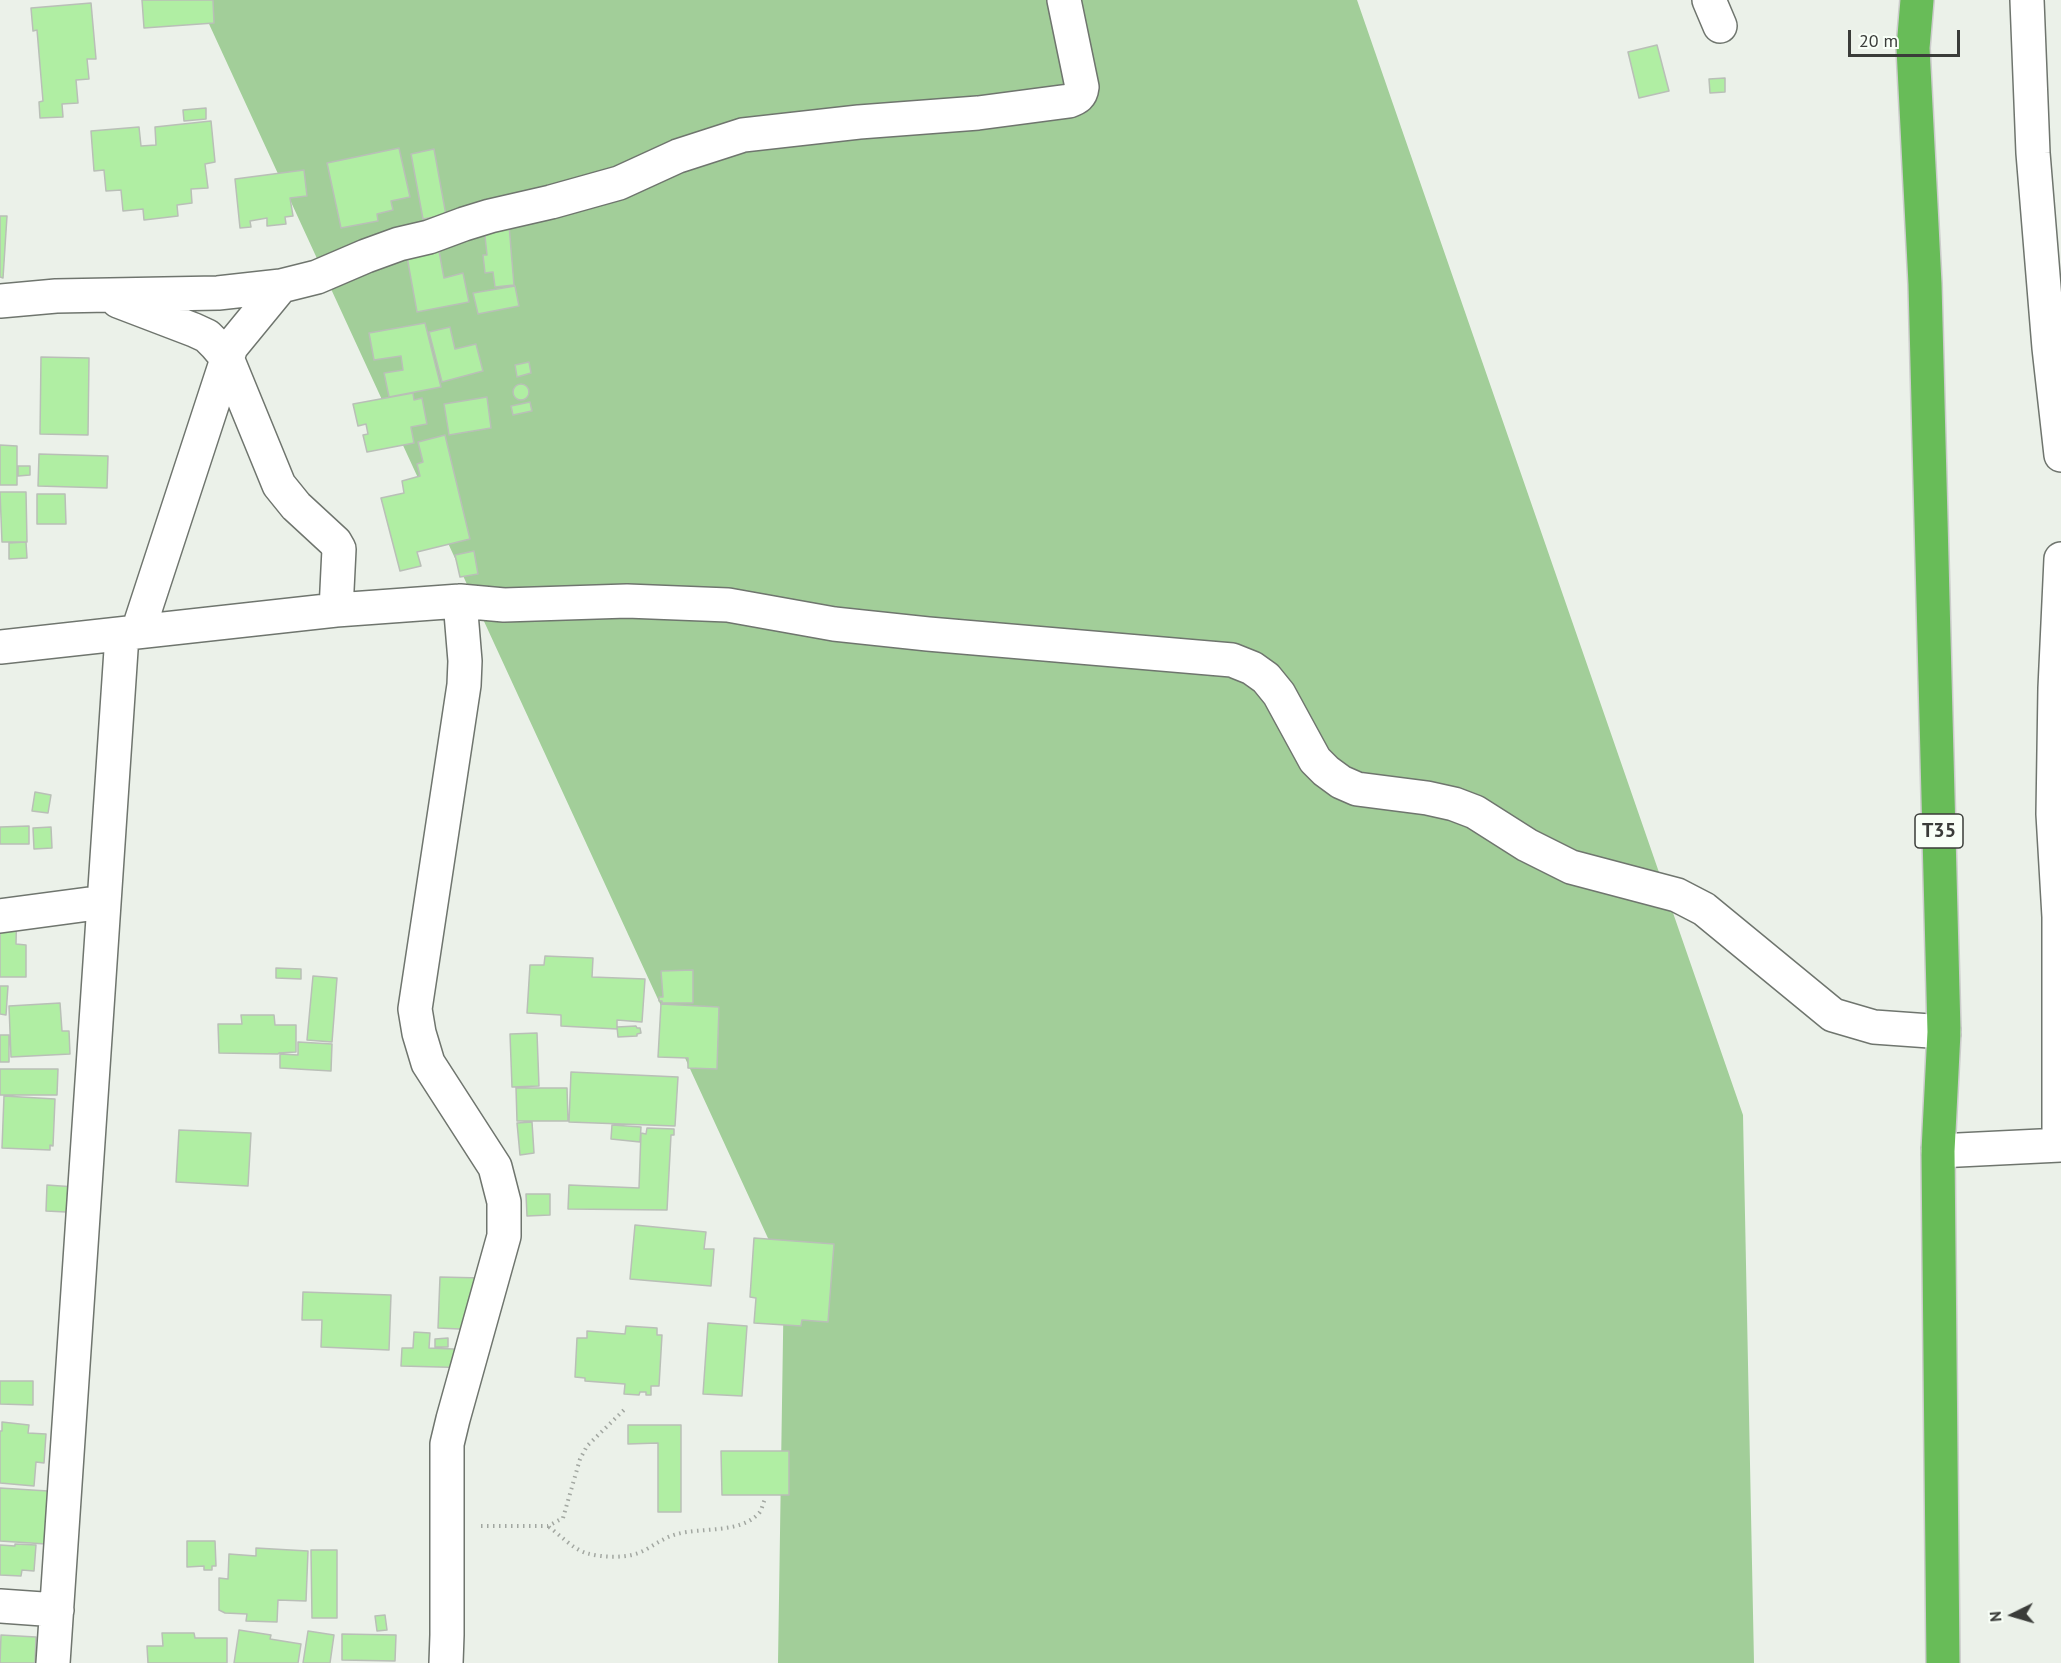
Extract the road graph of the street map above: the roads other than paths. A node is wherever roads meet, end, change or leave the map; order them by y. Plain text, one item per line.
1 (1064, 0) edge
2 (1917, 0) edge
3 (2027, 0) edge
4 (281, 286) junction
5 (102, 294) junction
6 (0, 301) edge
7 (227, 358) junction
8 (2061, 455) edge
9 (2061, 559) edge
10 (460, 601) junction
11 (336, 610) junction
12 (130, 633) junction
13 (0, 647) edge
14 (2058, 689) edge
15 (104, 902) junction
16 (0, 916) edge
17 (1944, 1032) junction
18 (2060, 1145) edge
19 (1938, 1151) junction
20 (0, 1606) edge
21 (57, 1610) junction
22 (53, 1663) edge
23 (446, 1663) edge
24 (1943, 1663) edge

1 - 4 street
2 - 17 highway, T35
3 - 8 street
4 - 5 street
4 - 7 street
5 - 6 street
5 - 7 street
7 - 11 street
7 - 12 street
9 - 14 street
10 - 11 street
10 - 17 street
10 - 23 street
11 - 12 street
12 - 13 street
12 - 15 street
14 - 18 street
15 - 16 street
15 - 21 street
17 - 19 highway, T35
18 - 19 street
19 - 24 highway, T35
20 - 21 street
21 - 22 street

